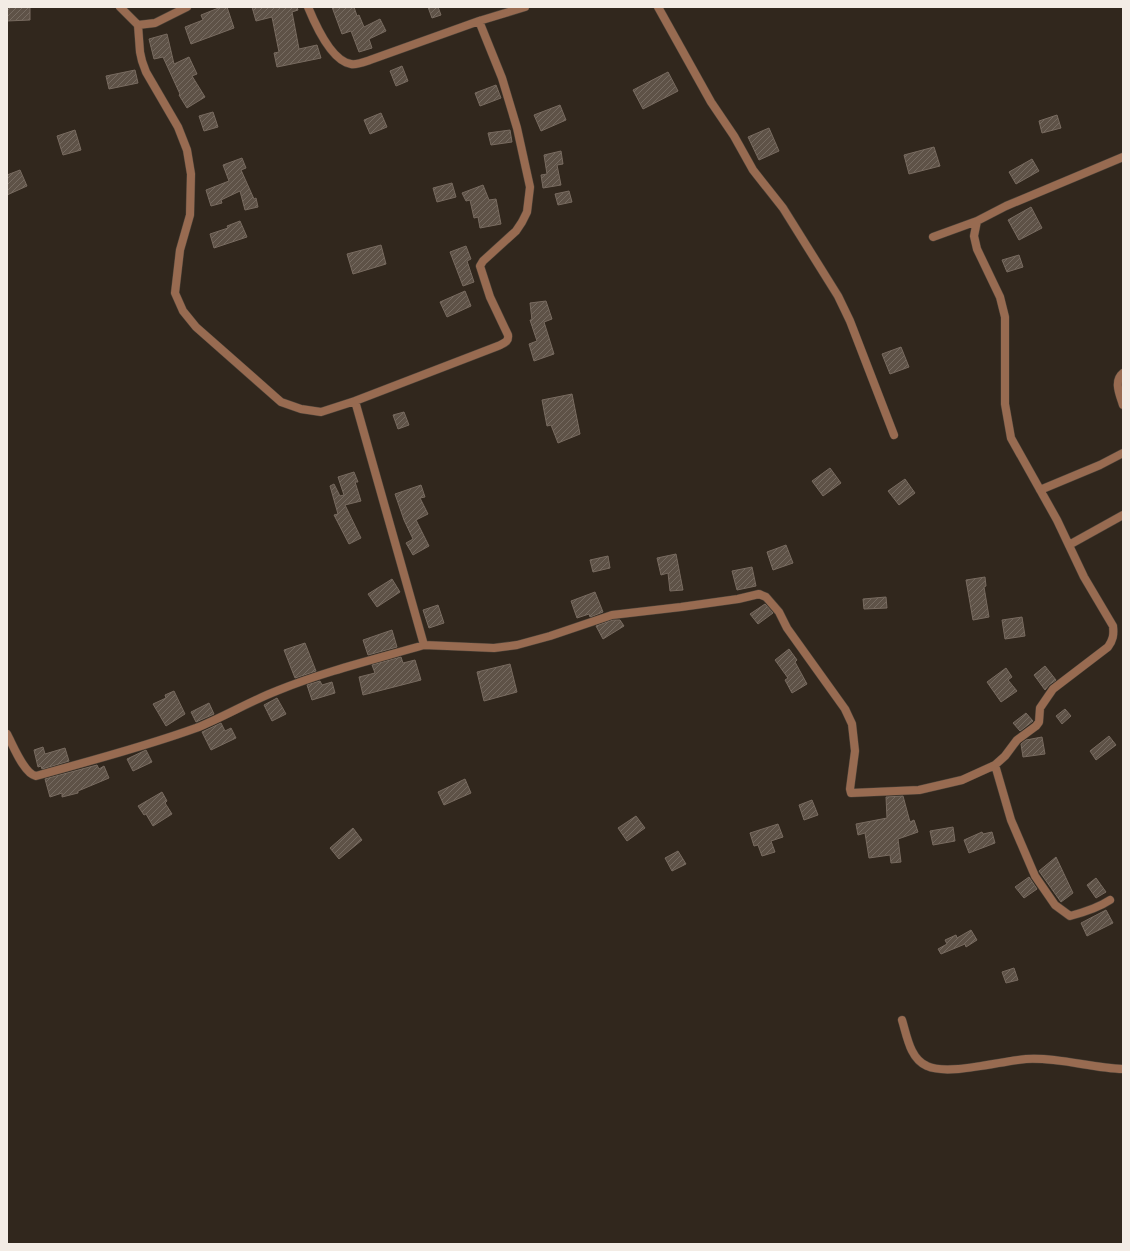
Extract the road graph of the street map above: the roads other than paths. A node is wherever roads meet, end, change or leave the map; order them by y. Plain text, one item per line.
1 (120, 7) edge
2 (187, 7) edge
3 (308, 7) edge
4 (525, 7) edge
5 (658, 7) edge
6 (479, 21) junction
7 (138, 25) junction
8 (1123, 157) edge
9 (977, 221) junction
10 (933, 237) dead end
11 (1123, 373) edge
12 (355, 401) junction
13 (1123, 405) edge
14 (894, 436) dead end
15 (1123, 453) edge
16 (1040, 490) junction
17 (1123, 515) edge
18 (1069, 544) junction
19 (424, 646) junction
20 (7, 734) edge
21 (995, 765) junction
22 (1110, 900) dead end
23 (902, 1020) dead end
24 (1123, 1069) edge

1 - 7 street
2 - 7 street
3 - 6 street
4 - 6 street
5 - 14 street
6 - 12 street
7 - 12 street
8 - 9 street
9 - 10 street
9 - 16 street
11 - 13 street
12 - 19 street
15 - 16 street
16 - 18 street
17 - 18 street
18 - 21 street
19 - 20 street
19 - 21 street
21 - 22 street
23 - 24 street

